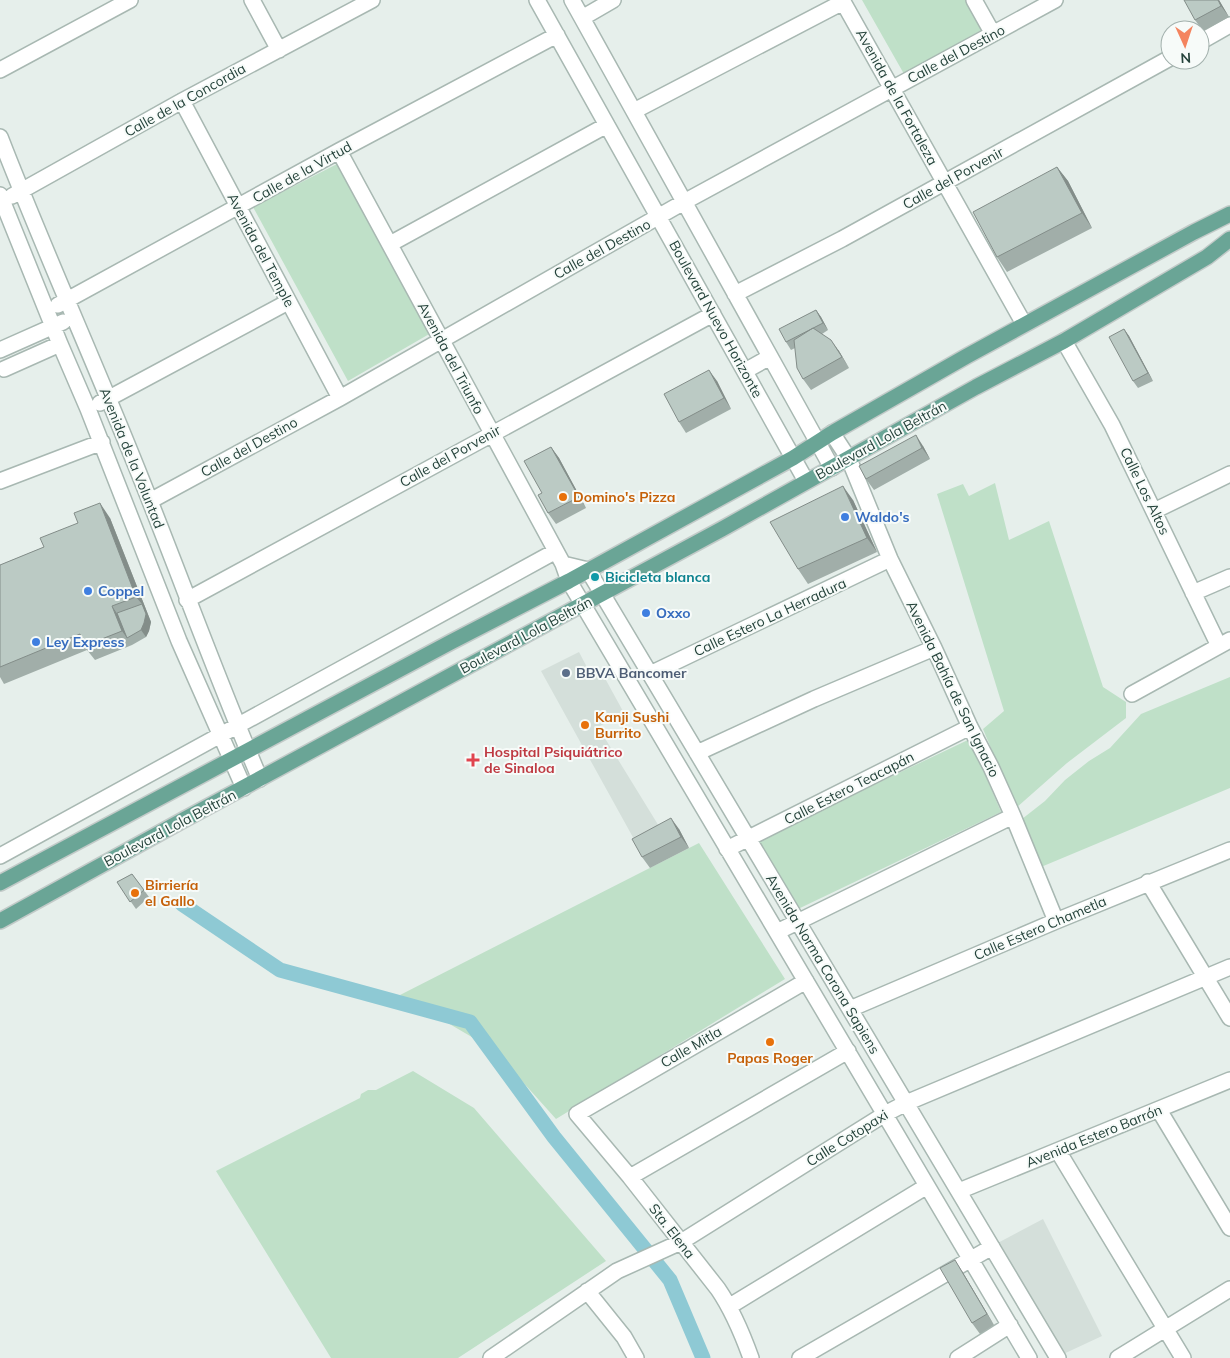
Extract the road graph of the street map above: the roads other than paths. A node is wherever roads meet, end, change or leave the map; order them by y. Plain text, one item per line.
1 (130, 0) edge
2 (252, 0) edge
3 (372, 0) edge
4 (537, 0) edge
5 (572, 0) edge
6 (613, 0) edge
7 (974, 0) edge
8 (1055, 0) edge
9 (843, 1) edge
10 (582, 18) junction
11 (1230, 25) edge
12 (993, 34) junction
13 (557, 35) junction
14 (1210, 36) edge
15 (279, 50) junction
16 (1160, 64) edge
17 (0, 70) edge
18 (892, 88) junction
19 (182, 101) junction
20 (634, 111) junction
21 (607, 125) junction
22 (0, 138) edge
23 (339, 151) junction
24 (945, 183) junction
25 (21, 191) junction
26 (1, 200) edge
27 (684, 202) junction
28 (238, 207) junction
29 (1230, 208) edge
30 (1230, 214) edge
31 (659, 217) junction
32 (1194, 232) junction
33 (1230, 239) edge
34 (390, 244) junction
35 (1230, 247) edge
36 (1207, 257) junction
37 (735, 294) junction
38 (66, 300) junction
39 (288, 302) junction
40 (48, 310) junction
41 (713, 314) junction
42 (74, 317) junction
43 (1024, 324) junction
44 (54, 327) junction
45 (30, 338) junction
46 (441, 339) junction
47 (1064, 341) junction
48 (60, 344) junction
49 (0, 350) edge
50 (37, 354) junction
51 (770, 357) junction
52 (2, 369) edge
53 (745, 371) junction
54 (340, 398) junction
55 (108, 399) junction
56 (88, 409) junction
57 (492, 433) junction
58 (832, 433) junction
59 (102, 442) junction
60 (818, 442) junction
61 (793, 458) junction
62 (849, 459) junction
63 (832, 468) junction
64 (1230, 474) edge
65 (806, 481) junction
66 (0, 482) edge
67 (150, 501) junction
68 (1154, 511) junction
69 (560, 558) junction
70 (890, 559) junction
71 (588, 570) junction
72 (1230, 577) edge
73 (568, 581) junction
74 (1193, 592) junction
75 (602, 594) junction
76 (187, 600) junction
77 (582, 604) junction
78 (1226, 645) edge
79 (934, 648) junction
80 (650, 674) junction
81 (1132, 694) dead end
82 (237, 726) junction
83 (970, 727) junction
84 (220, 735) junction
85 (248, 751) junction
86 (697, 753) junction
87 (231, 760) junction
88 (260, 779) junction
89 (244, 788) junction
90 (1013, 816) junction
91 (748, 838) junction
92 (727, 848) junction
93 (1230, 850) edge
94 (0, 856) edge
95 (1148, 882) junction
96 (0, 883) edge
97 (0, 921) edge
98 (1056, 921) junction
99 (798, 922) junction
100 (777, 932) junction
101 (1230, 967) edge
102 (1205, 977) junction
103 (806, 981) junction
104 (850, 1009) junction
105 (1230, 1018) edge
106 (848, 1051) junction
107 (1230, 1080) edge
108 (906, 1103) junction
109 (1159, 1110) junction
110 (577, 1114) joint
111 (885, 1114) junction
112 (1058, 1151) junction
113 (630, 1178) junction
114 (927, 1186) junction
115 (959, 1191) junction
116 (1230, 1228) edge
117 (681, 1242) junction
118 (992, 1247) junction
119 (971, 1259) junction
120 (1230, 1290) edge
121 (587, 1291) junction
122 (730, 1306) junction
123 (1010, 1325) junction
124 (1166, 1329) junction
125 (491, 1358) edge
126 (636, 1358) edge
127 (751, 1358) edge
128 (800, 1358) edge
129 (958, 1358) edge
130 (1029, 1358) edge
131 (1058, 1358) edge
132 (1118, 1358) edge
133 (1183, 1358) edge

1 - 17 street
2 - 15 street
3 - 15 street, Calle de la Concordia
4 - 13 street, Boulevard Nuevo Horizonte
5 - 10 street, Boulevard Nuevo Horizonte
6 - 10 street
7 - 12 street
8 - 12 street, Calle del Destino
9 - 18 street, Avenida de la Fortaleza
9 - 20 street
10 - 20 street, Boulevard Nuevo Horizonte
11 - 14 street
12 - 18 street, Calle del Destino
13 - 21 street, Boulevard Nuevo Horizonte
13 - 23 street, Calle de la Virtud
15 - 19 street, Calle de la Concordia
16 - 24 street, Calle del Porvenir
18 - 24 street, Avenida de la Fortaleza
18 - 27 street, Calle del Destino
19 - 25 street, Calle de la Concordia
19 - 28 street, Avenida del Temple
20 - 27 street, Boulevard Nuevo Horizonte
21 - 31 street, Boulevard Nuevo Horizonte
21 - 34 street
22 - 25 street, Avenida de la Voluntad
23 - 28 street, Calle de la Virtud
23 - 34 street, Avenida del Triunfo
24 - 37 street, Calle del Porvenir
24 - 43 street, Avenida de la Fortaleza
25 - 26 street, Calle de la Concordia
25 - 38 street, Avenida de la Voluntad
26 - 40 street, Avenida de la Voluntad
27 - 31 street, Calle del Destino
27 - 37 street, Boulevard Nuevo Horizonte
28 - 38 street, Calle de la Virtud
28 - 39 street, Avenida del Temple
29 - 32 street, Boulevard Lola Beltrán
30 - 32 main road, Boulevard Lola Beltrán
31 - 41 street, Boulevard Nuevo Horizonte
31 - 46 street, Calle del Destino
32 - 43 main road, Boulevard Lola Beltrán
33 - 36 main road, Boulevard Lola Beltrán
34 - 46 street, Avenida del Triunfo
35 - 36 street, Boulevard Lola Beltrán
36 - 47 main road, Boulevard Lola Beltrán
37 - 51 street, Boulevard Nuevo Horizonte
38 - 40 street, Calle de la Virtud
38 - 42 street, Avenida de la Voluntad
39 - 54 street, Avenida del Temple
39 - 55 street
40 - 44 street, Avenida de la Voluntad
41 - 53 street, Boulevard Nuevo Horizonte
41 - 57 street, Calle del Porvenir
42 - 44 street
42 - 55 street, Avenida de la Voluntad
43 - 58 main road, Boulevard Lola Beltrán
44 - 45 street
44 - 48 street, Avenida de la Voluntad
45 - 49 street
45 - 50 street
46 - 54 street, Calle del Destino
46 - 57 street, Avenida del Triunfo
47 - 62 main road, Boulevard Lola Beltrán
47 - 68 street, Calle Los Altos
48 - 50 street
48 - 56 street, Avenida de la Voluntad
50 - 52 street
51 - 53 street
51 - 60 street, Boulevard Nuevo Horizonte
53 - 61 street, Boulevard Nuevo Horizonte
54 - 67 street, Calle del Destino
55 - 56 street
55 - 67 street, Avenida de la Voluntad
56 - 59 street, Avenida de la Voluntad
57 - 69 street, Avenida del Triunfo
57 - 76 street, Calle del Porvenir
58 - 60 main road, Boulevard Lola Beltrán
58 - 62 street, Avenida Bahía de San Ignacio
59 - 66 street
59 - 84 street, Avenida de la Voluntad
60 - 61 main road, Boulevard Lola Beltrán
60 - 63 street, Boulevard Nuevo Horizonte
61 - 65 street, Boulevard Nuevo Horizonte
61 - 71 main road, Boulevard Lola Beltrán
62 - 63 main road, Boulevard Lola Beltrán
62 - 70 street, Avenida Bahía de San Ignacio
63 - 65 main road, Boulevard Lola Beltrán
64 - 68 street
65 - 75 main road, Boulevard Lola Beltrán
67 - 76 street, Avenida de la Voluntad
68 - 74 street, Calle Los Altos
69 - 71 street
69 - 73 street, Avenida del Triunfo
69 - 82 street
70 - 79 street, Avenida Bahía de San Ignacio
70 - 80 street, Calle Estero La Herradura
71 - 73 main road, Boulevard Lola Beltrán
71 - 75 street, Avenida Norma Corona Sapiens
72 - 74 street
73 - 77 street, Avenida Norma Corona Sapiens
73 - 85 main road, Boulevard Lola Beltrán
74 - 78 street, Calle Los Altos
75 - 77 main road, Boulevard Lola Beltrán
75 - 80 street, Avenida Norma Corona Sapiens
76 - 82 street, Avenida de la Voluntad
77 - 88 main road, Boulevard Lola Beltrán
77 - 92 street, Avenida Norma Corona Sapiens
78 - 81 street
79 - 83 street, Avenida Bahía de San Ignacio
79 - 86 street
80 - 86 street, Avenida Norma Corona Sapiens
82 - 84 street
82 - 85 street, Avenida de la Voluntad
83 - 90 street, Avenida Bahía de San Ignacio
83 - 91 street, Calle Estero Teacapán
84 - 87 street, Avenida de la Voluntad
84 - 94 street
85 - 87 main road, Boulevard Lola Beltrán
85 - 88 street, Avenida de la Voluntad
86 - 91 street, Avenida Norma Corona Sapiens
87 - 89 street, Avenida de la Voluntad
87 - 96 main road, Boulevard Lola Beltrán
88 - 89 main road, Boulevard Lola Beltrán
89 - 97 main road, Boulevard Lola Beltrán
90 - 98 street, Avenida Bahía de San Ignacio
90 - 99 street
91 - 92 street, Calle Estero Teacapán
91 - 99 street, Avenida Norma Corona Sapiens
92 - 100 street, Avenida Norma Corona Sapiens
93 - 95 street, Calle Estero Chametla
95 - 98 street, Calle Estero Chametla
95 - 102 street
98 - 104 street, Calle Estero Chametla
99 - 100 street
99 - 104 street, Avenida Norma Corona Sapiens
100 - 103 street, Avenida Norma Corona Sapiens
101 - 102 street, Calle Cotopaxi
102 - 105 street
102 - 108 street, Calle Cotopaxi
103 - 106 street, Avenida Norma Corona Sapiens
103 - 110 street, Calle Mitla
104 - 108 street, Avenida Norma Corona Sapiens
106 - 111 street, Avenida Norma Corona Sapiens
106 - 113 street
107 - 109 street, Avenida Estero Barrón
108 - 111 street, Calle Cotopaxi
108 - 115 street, Avenida Norma Corona Sapiens
109 - 112 street, Avenida Estero Barrón
109 - 116 street
110 - 113 street, Sta. Elena
111 - 114 street, Avenida Norma Corona Sapiens
111 - 117 street, Calle Cotopaxi
112 - 115 street, Avenida Estero Barrón
112 - 124 street
113 - 117 street, Sta. Elena
114 - 119 street, Avenida Norma Corona Sapiens
114 - 122 street
115 - 118 street, Avenida Norma Corona Sapiens
117 - 121 street, Calle Cotopaxi
117 - 122 street, Sta. Elena
118 - 119 street
118 - 131 street, Avenida Norma Corona Sapiens
119 - 123 street, Avenida Norma Corona Sapiens
119 - 128 street
120 - 124 street
121 - 125 street, Calle Cotopaxi
121 - 126 street
122 - 127 street, Sta. Elena
123 - 129 street
123 - 130 street, Avenida Norma Corona Sapiens
124 - 132 street
124 - 133 street

